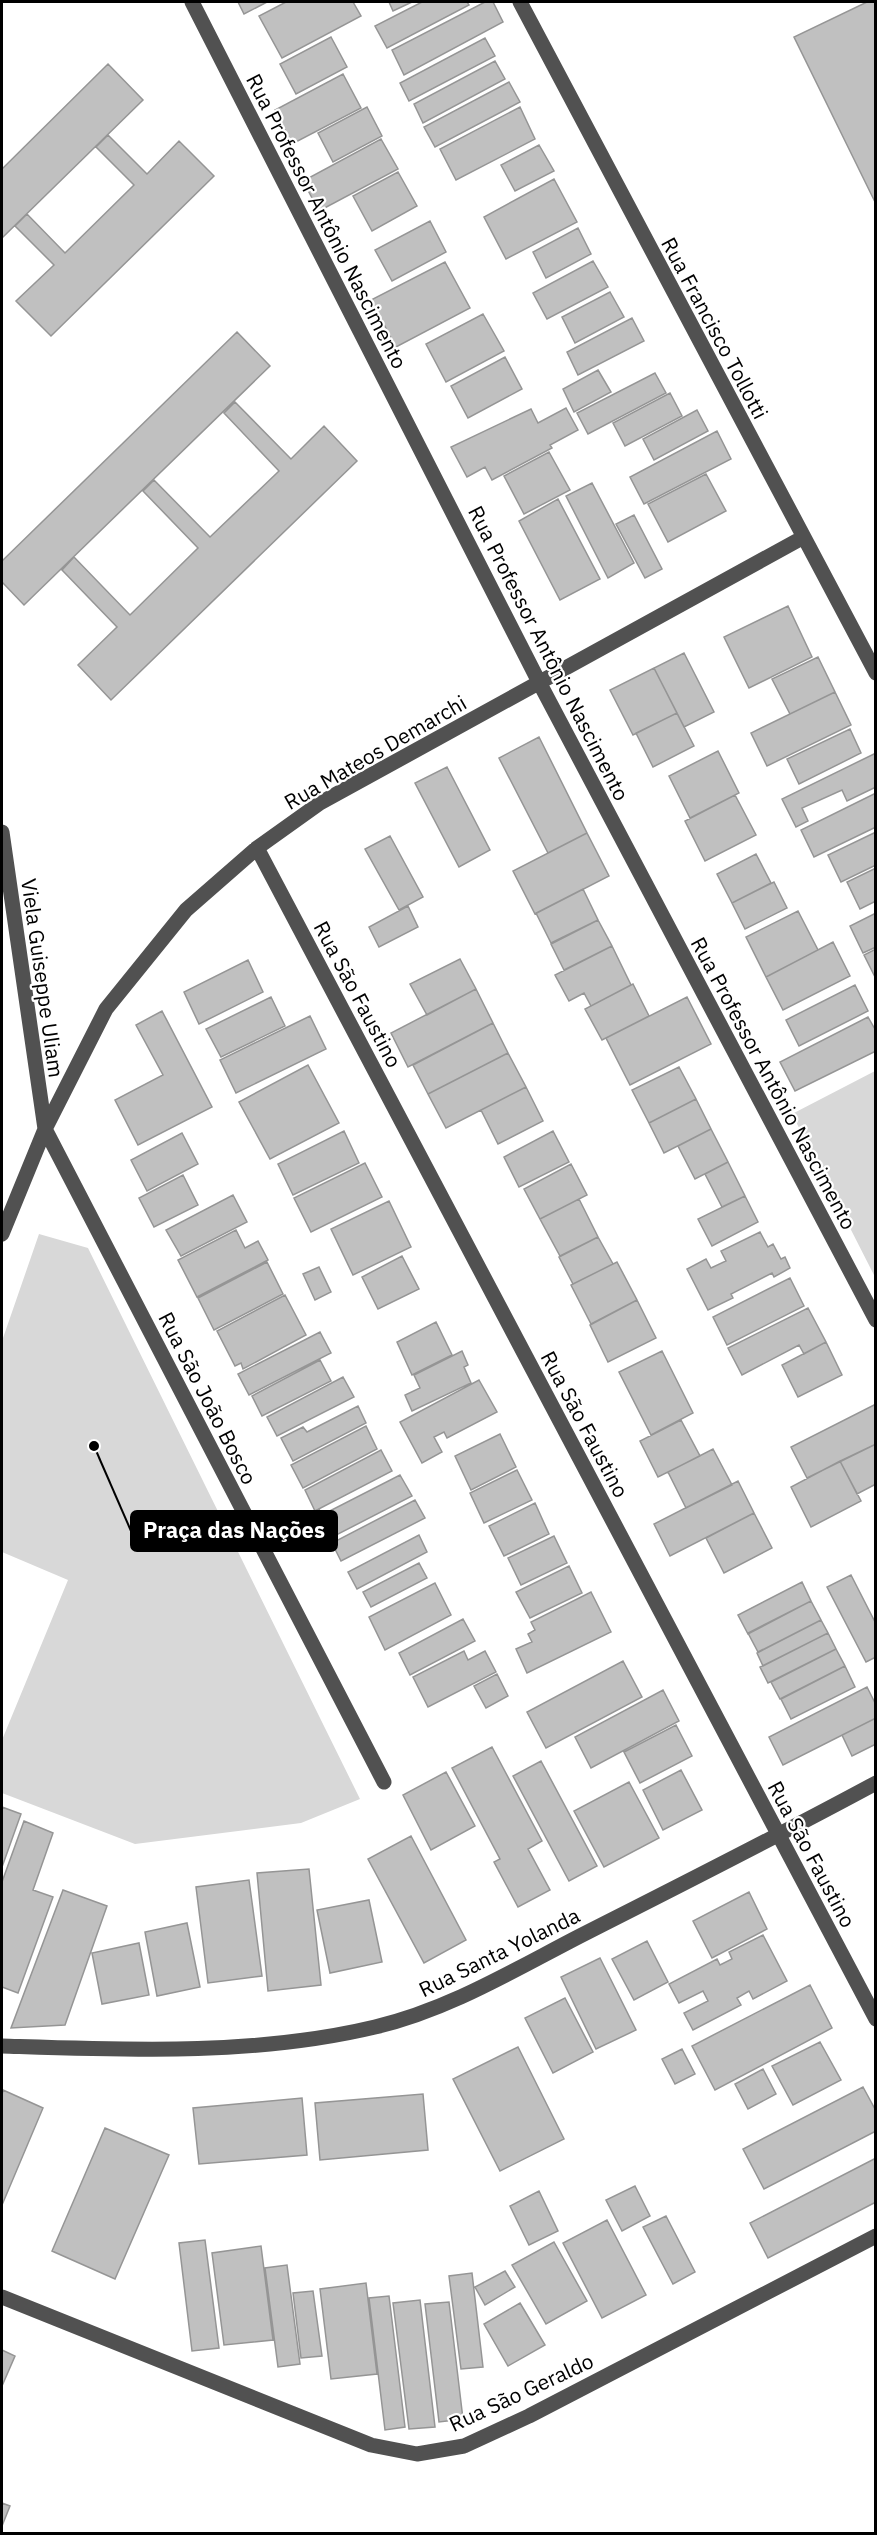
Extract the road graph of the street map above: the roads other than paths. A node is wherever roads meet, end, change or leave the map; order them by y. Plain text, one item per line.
1 (192, 2) edge
2 (519, 2) edge
3 (802, 538) junction
4 (876, 673) edge
5 (539, 682) junction
6 (2, 832) edge
7 (257, 848) junction
8 (45, 1130) junction
9 (2, 1234) edge
10 (876, 1320) edge
11 (384, 1782) dead end
12 (876, 1783) edge
13 (778, 1835) junction
14 (876, 2019) edge
15 (2, 2046) edge
16 (876, 2236) edge
17 (2, 2297) edge

1 - 5 street, Rua Professor Antônio Nascimento
2 - 3 street, Rua Francisco Tollotti
3 - 4 street, Rua Francisco Tollotti
3 - 5 street, Rua Mateos Demarchi
5 - 7 street, Rua Mateos Demarchi
5 - 10 street, Rua Professor Antônio Nascimento
6 - 8 street, Viela Guiseppe Uliam
7 - 8 street, Rua Mateos Demarchi
7 - 13 street, Rua São Faustino
8 - 9 street, Rua Mateos Demarchi
8 - 11 street, Rua São João Bosco
12 - 13 street, Rua Santa Yolanda
13 - 14 street, Rua São Faustino
13 - 15 street, Rua Santa Yolanda
16 - 17 street, Rua São Geraldo

